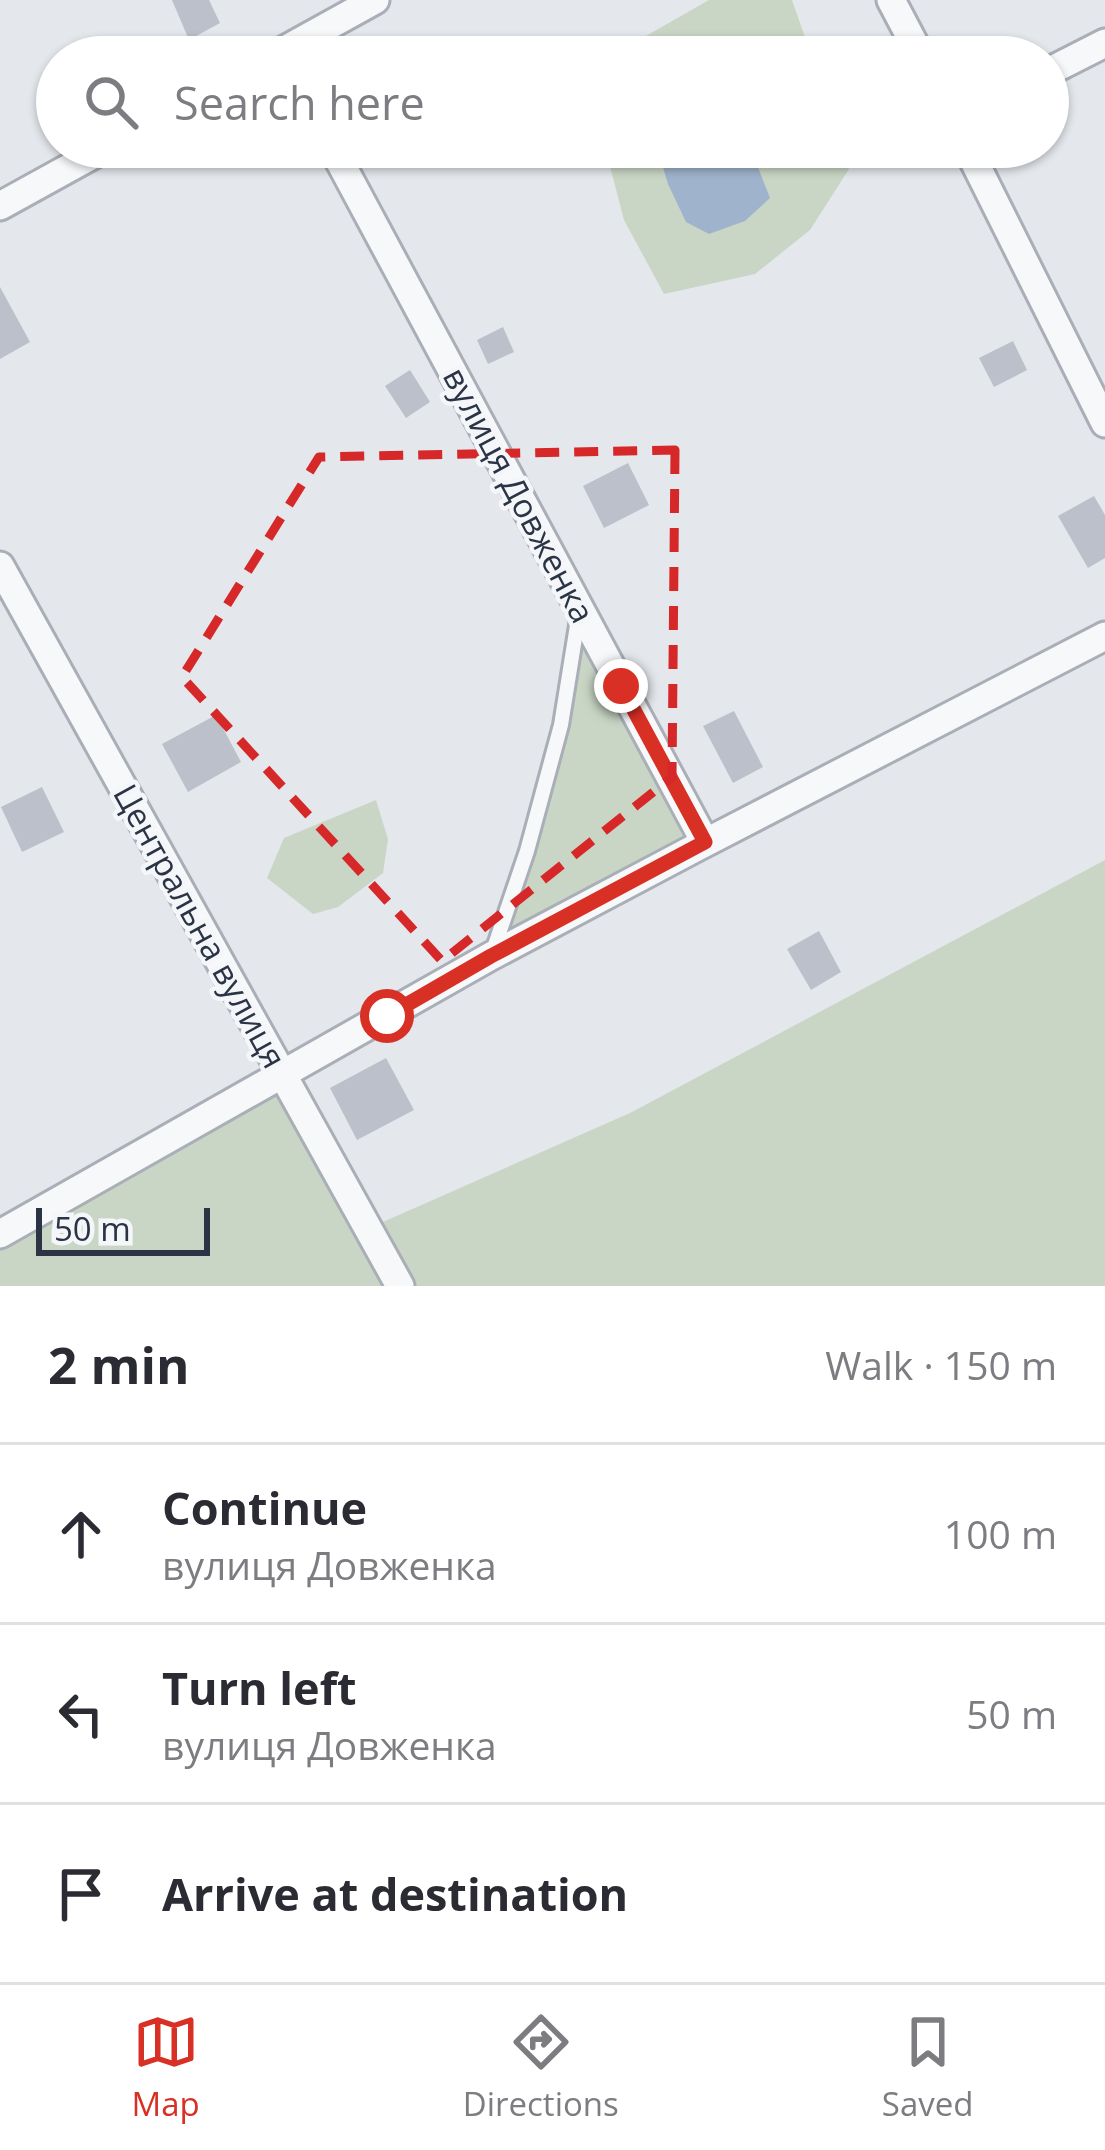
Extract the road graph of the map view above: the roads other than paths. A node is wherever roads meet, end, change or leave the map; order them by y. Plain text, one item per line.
1 (375, 0) edge
2 (891, 0) edge
3 (312, 36) edge
4 (910, 36) edge
5 (1105, 43) edge
6 (1069, 61) edge
7 (69, 168) edge
8 (343, 168) edge
9 (978, 168) edge
10 (0, 206) edge
11 (1105, 423) edge
12 (0, 566) edge
13 (580, 608) junction
14 (1105, 636) edge
15 (705, 842) junction
16 (491, 956) junction
17 (283, 1076) junction
18 (0, 1234) edge
19 (400, 1286) edge

1 - 3 street
2 - 4 street
5 - 6 street
7 - 10 street
8 - 13 street, вулиця Довженка
9 - 11 street
12 - 17 street, Центральна вулиця
13 - 15 street, вулиця Довженка
13 - 16 lane
14 - 15 street
15 - 16 street
16 - 17 street
17 - 18 street
17 - 19 street, Центральна вулиця

